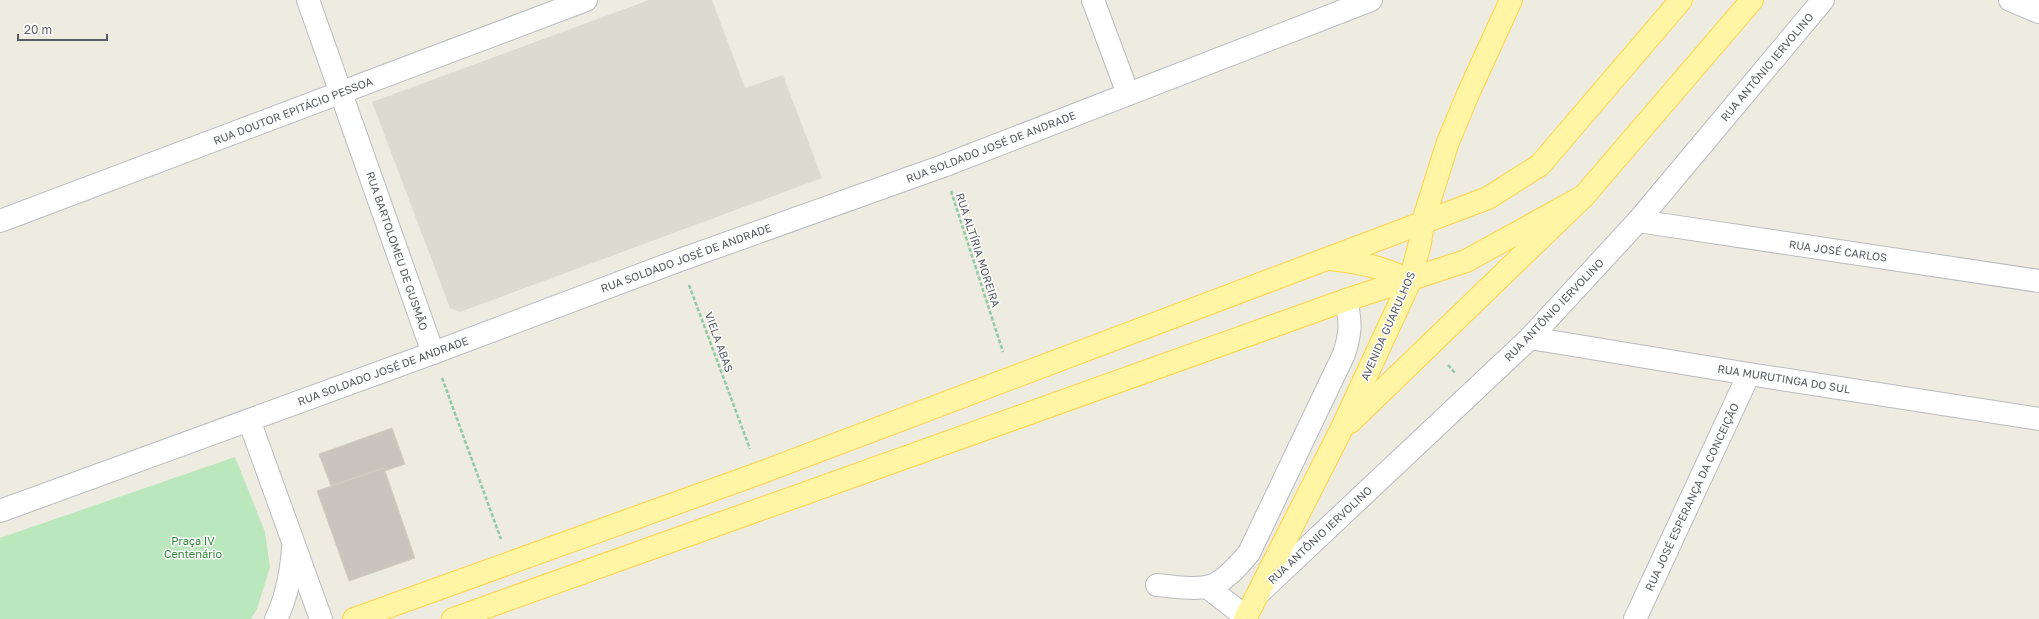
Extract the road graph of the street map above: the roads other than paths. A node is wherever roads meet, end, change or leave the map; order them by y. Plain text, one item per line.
1 (308, 0) edge
2 (586, 0) edge
3 (1093, 0) edge
4 (1371, 0) edge
5 (1511, 0) edge
6 (1682, 0) edge
7 (1752, 0) edge
8 (1823, 0) edge
9 (2010, 0) edge
10 (2039, 12) edge
11 (341, 93) junction
12 (1128, 94) junction
13 (1584, 196) junction
14 (0, 221) edge
15 (1423, 221) junction
16 (1638, 221) junction
17 (1326, 258) junction
18 (1410, 281) junction
19 (2039, 281) edge
20 (1346, 300) junction
21 (1530, 338) junction
22 (433, 353) junction
23 (1749, 374) junction
24 (2039, 419) edge
25 (249, 420) junction
26 (1341, 430) junction
27 (0, 511) edge
28 (293, 540) junction
29 (1157, 585) dead end
30 (1207, 587) junction
31 (1257, 594) junction
32 (1245, 618) edge
33 (276, 619) edge
34 (321, 619) edge
35 (354, 619) edge
36 (453, 619) edge
37 (1635, 619) edge

1 - 11 street, RUA BARTOLOMEU DE GUSMÃO
2 - 11 street, RUA DOUTOR EPITÁCIO PESSOA
3 - 12 street
4 - 12 street, RUA SOLDADO JOSÉ DE ANDRADE
5 - 15 main road, AVENIDA GUARULHOS
6 - 15 main road
7 - 13 main road
8 - 16 street, RUA ANTÔNIO IERVOLINO
9 - 10 street
11 - 14 street, RUA DOUTOR EPITÁCIO PESSOA
11 - 22 street, RUA BARTOLOMEU DE GUSMÃO
12 - 22 street, RUA SOLDADO JOSÉ DE ANDRADE
13 - 18 main road
13 - 26 main road
15 - 17 main road
15 - 18 main road, AVENIDA GUARULHOS
16 - 19 street, RUA JOSÉ CARLOS
16 - 21 street, RUA ANTÔNIO IERVOLINO
17 - 18 main road
17 - 35 main road
18 - 20 main road
18 - 26 main road, AVENIDA GUARULHOS
20 - 30 street
20 - 36 main road
21 - 23 street, RUA MURUTINGA DO SUL
21 - 31 street, RUA ANTÔNIO IERVOLINO
22 - 25 street, RUA SOLDADO JOSÉ DE ANDRADE
23 - 24 street, RUA MURUTINGA DO SUL
23 - 37 street, RUA JOSÉ ESPERANÇA DA CONCEIÇÃO
25 - 27 street, RUA SOLDADO JOSÉ DE ANDRADE
25 - 28 street
26 - 31 main road, AVENIDA GUARULHOS
28 - 33 street
28 - 34 street
29 - 30 street
30 - 32 street
31 - 32 main road, AVENIDA GUARULHOS

